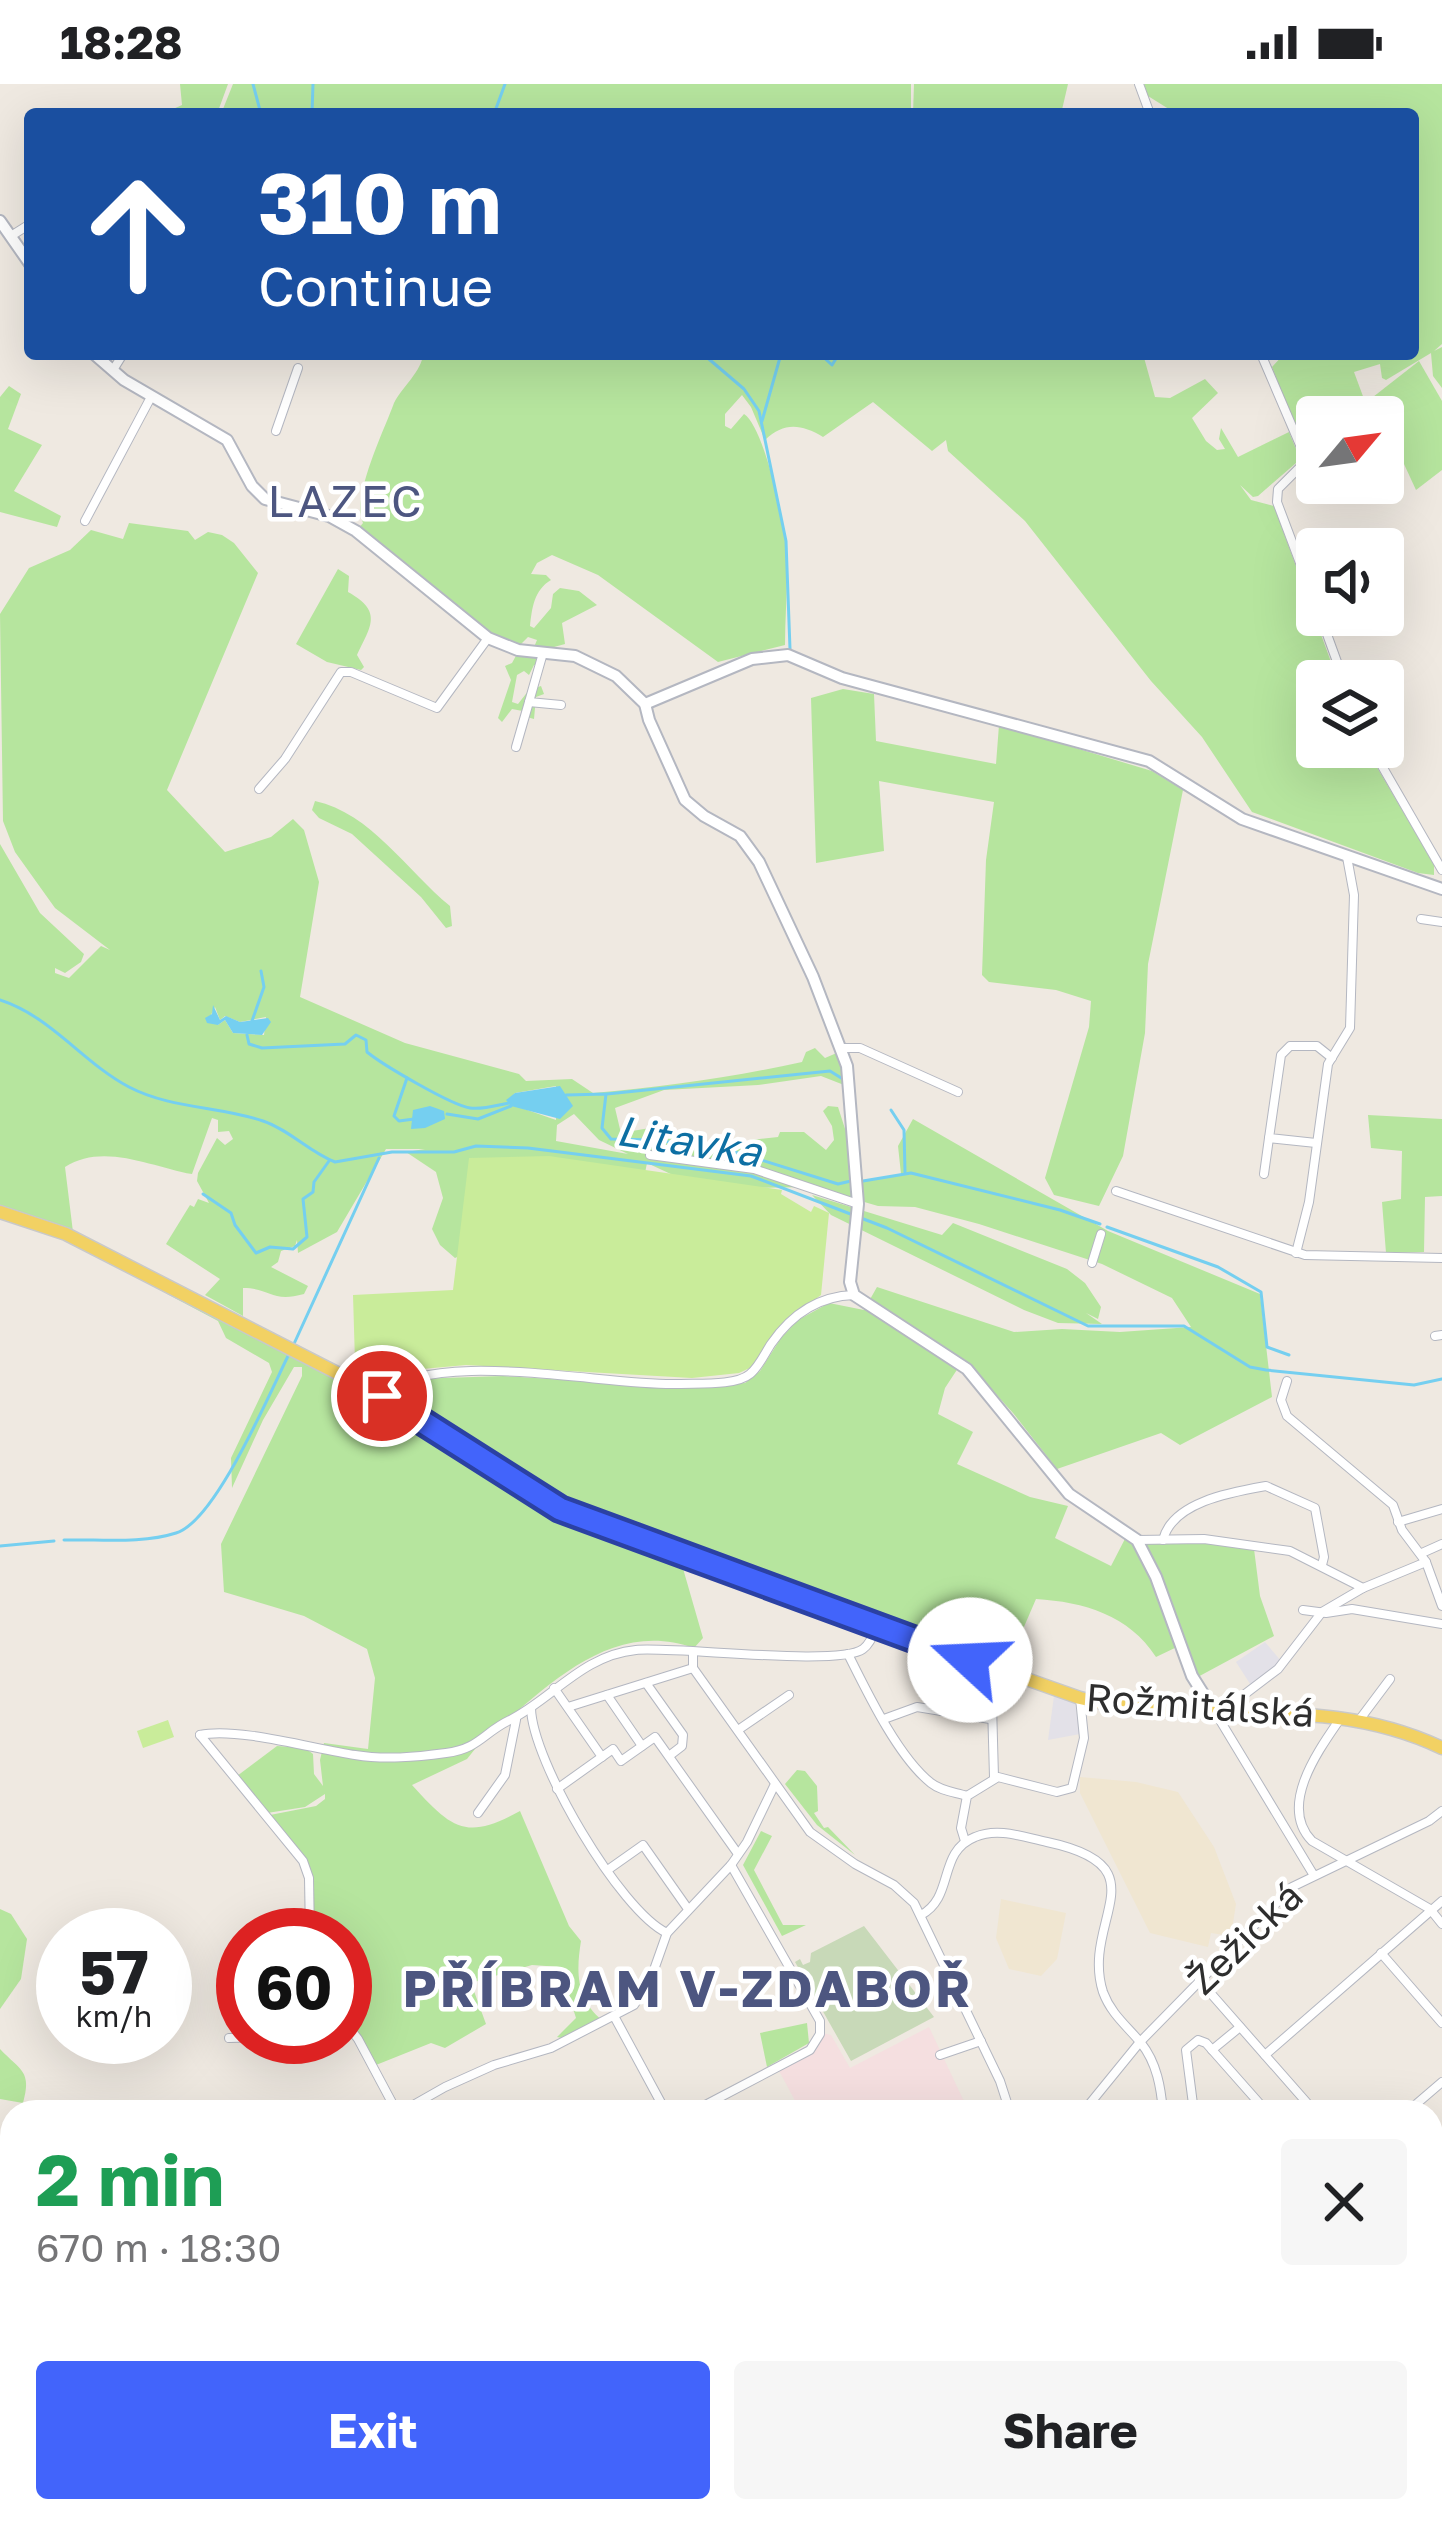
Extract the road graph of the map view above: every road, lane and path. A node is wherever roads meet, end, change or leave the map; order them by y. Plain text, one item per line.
1 (0, 221) edge
2 (24, 228) edge
3 (11, 236) junction
4 (24, 254) edge
5 (100, 360) edge
6 (118, 360) edge
7 (1265, 360) edge
8 (298, 368) dead end
9 (112, 371) junction
10 (152, 398) junction
11 (276, 431) dead end
12 (85, 521) dead end
13 (1296, 553) edge
14 (488, 638) junction
15 (543, 653) junction
16 (530, 702) junction
17 (645, 704) junction
18 (561, 705) dead end
19 (516, 747) dead end
20 (1383, 768) edge
21 (259, 789) dead end
22 (1348, 855) junction
23 (1442, 870) edge
24 (1442, 889) edge
25 (1421, 919) dead end
26 (1442, 922) edge
27 (841, 1048) junction
28 (1332, 1058) junction
29 (958, 1092) dead end
30 (1269, 1138) junction
31 (1316, 1143) junction
32 (650, 1155) dead end
33 (1264, 1174) dead end
34 (1116, 1191) dead end
35 (0, 1212) edge
36 (857, 1213) junction
37 (1101, 1234) dead end
38 (1296, 1252) junction
39 (1442, 1258) edge
40 (1092, 1263) dead end
41 (854, 1295) junction
42 (1287, 1381) dead end
43 (382, 1396) junction
44 (1442, 1509) edge
45 (1398, 1522) junction
46 (1137, 1540) junction
47 (1163, 1540) junction
48 (1442, 1544) edge
49 (1424, 1557) junction
50 (1322, 1565) junction
51 (1363, 1588) junction
52 (1440, 1593) edge
53 (1442, 1606) edge
54 (1303, 1610) dead end
55 (1322, 1612) junction
56 (1442, 1624) edge
57 (877, 1626) junction
58 (693, 1654) junction
59 (848, 1654) junction
60 (693, 1668) junction
61 (991, 1668) junction
62 (1390, 1679) dead end
63 (646, 1683) junction
64 (554, 1688) junction
65 (607, 1695) junction
66 (789, 1695) dead end
67 (1079, 1699) junction
68 (568, 1707) junction
69 (531, 1708) junction
70 (1218, 1711) junction
71 (1342, 1715) junction
72 (517, 1719) junction
73 (884, 1719) junction
74 (1360, 1719) junction
75 (990, 1720) junction
76 (738, 1730) junction
77 (642, 1746) junction
78 (1442, 1748) edge
79 (669, 1756) junction
80 (602, 1757) junction
81 (994, 1777) junction
82 (775, 1783) junction
83 (556, 1790) junction
84 (967, 1796) junction
85 (1442, 1811) edge
86 (478, 1813) dead end
87 (965, 1841) junction
88 (739, 1855) junction
89 (1345, 1859) junction
90 (731, 1865) junction
91 (609, 1869) junction
92 (1313, 1874) junction
93 (1442, 1901) edge
94 (309, 1908) edge
95 (688, 1909) junction
96 (1430, 1910) junction
97 (921, 1915) junction
98 (1442, 1924) edge
99 (667, 1933) junction
100 (1382, 1953) junction
101 (1199, 1980) junction
102 (614, 2017) junction
103 (1442, 2023) edge
104 (1240, 2027) junction
105 (981, 2041) junction
106 (1141, 2042) junction
107 (1212, 2050) junction
108 (940, 2055) dead end
109 (1265, 2055) junction
110 (372, 2062) edge
111 (395, 2100) edge
112 (427, 2100) edge
113 (659, 2100) edge
114 (715, 2100) edge
115 (1005, 2100) edge
116 (1093, 2100) edge
117 (1162, 2100) edge
118 (1192, 2100) edge
119 (1256, 2100) edge
120 (1305, 2100) edge

1 - 3 street
2 - 3 street
3 - 4 street
5 - 9 street
6 - 9 street
7 - 13 street
8 - 11 street
9 - 10 street
10 - 12 street
10 - 14 street
14 - 15 street
14 - 21 street
15 - 16 street
15 - 17 street
16 - 18 street
16 - 19 street
17 - 22 street
17 - 27 street
20 - 23 street
22 - 24 street
22 - 28 street
25 - 26 street
27 - 29 street
27 - 36 street
28 - 30 street
28 - 31 street
30 - 31 street
30 - 33 street
31 - 38 street
32 - 36 street
34 - 38 street
35 - 43 main road, Rožmitálská
36 - 41 street
37 - 40 street
38 - 39 street
41 - 43 street
41 - 46 street
42 - 45 street
43 - 57 main road, Rožmitálská
44 - 45 street
45 - 49 street
46 - 47 street
46 - 70 street
47 - 50 street
47 - 50 street
48 - 49 street
49 - 51 street
49 - 52 street
50 - 51 street
51 - 55 street
52 - 53 street
54 - 55 street
55 - 56 street
55 - 70 street
57 - 59 street
57 - 61 main road, Rožmitálská
58 - 59 street
58 - 60 street
58 - 64 street
59 - 73 street
60 - 63 street
60 - 76 street
61 - 67 main road, Rožmitálská
61 - 75 street
62 - 74 street
63 - 65 street
63 - 79 street
64 - 68 street
64 - 69 street
65 - 68 street
65 - 77 street
66 - 76 street
67 - 70 main road, Rožmitálská
67 - 81 street
68 - 80 street
69 - 72 street
69 - 83 street
70 - 71 main road, Rožmitálská
70 - 92 street
71 - 74 main road, Rožmitálská
71 - 89 street
72 - 86 street
72 - 94 street
73 - 75 street
73 - 84 street
74 - 78 main road, Rožmitálská
75 - 81 street
76 - 82 street
77 - 79 street
77 - 80 street
79 - 88 street
80 - 83 street
81 - 84 street
82 - 88 street
82 - 97 street
83 - 91 street
84 - 87 street
85 - 89 street, Žežická
87 - 97 street
87 - 106 street
88 - 90 street
89 - 92 street, Žežická
89 - 96 street
90 - 95 street
90 - 114 street
91 - 95 street
91 - 99 street
92 - 101 street, Žežická
93 - 96 street
95 - 99 street
96 - 98 street
96 - 100 street
97 - 105 street
99 - 102 street
100 - 103 street
100 - 109 street
101 - 104 street
101 - 106 street, Žežická
102 - 112 street
102 - 113 street
104 - 107 street
104 - 109 street
105 - 108 street
105 - 115 street
106 - 116 street, Žežická
106 - 117 street
107 - 118 street
107 - 119 street
109 - 120 street
110 - 111 street

